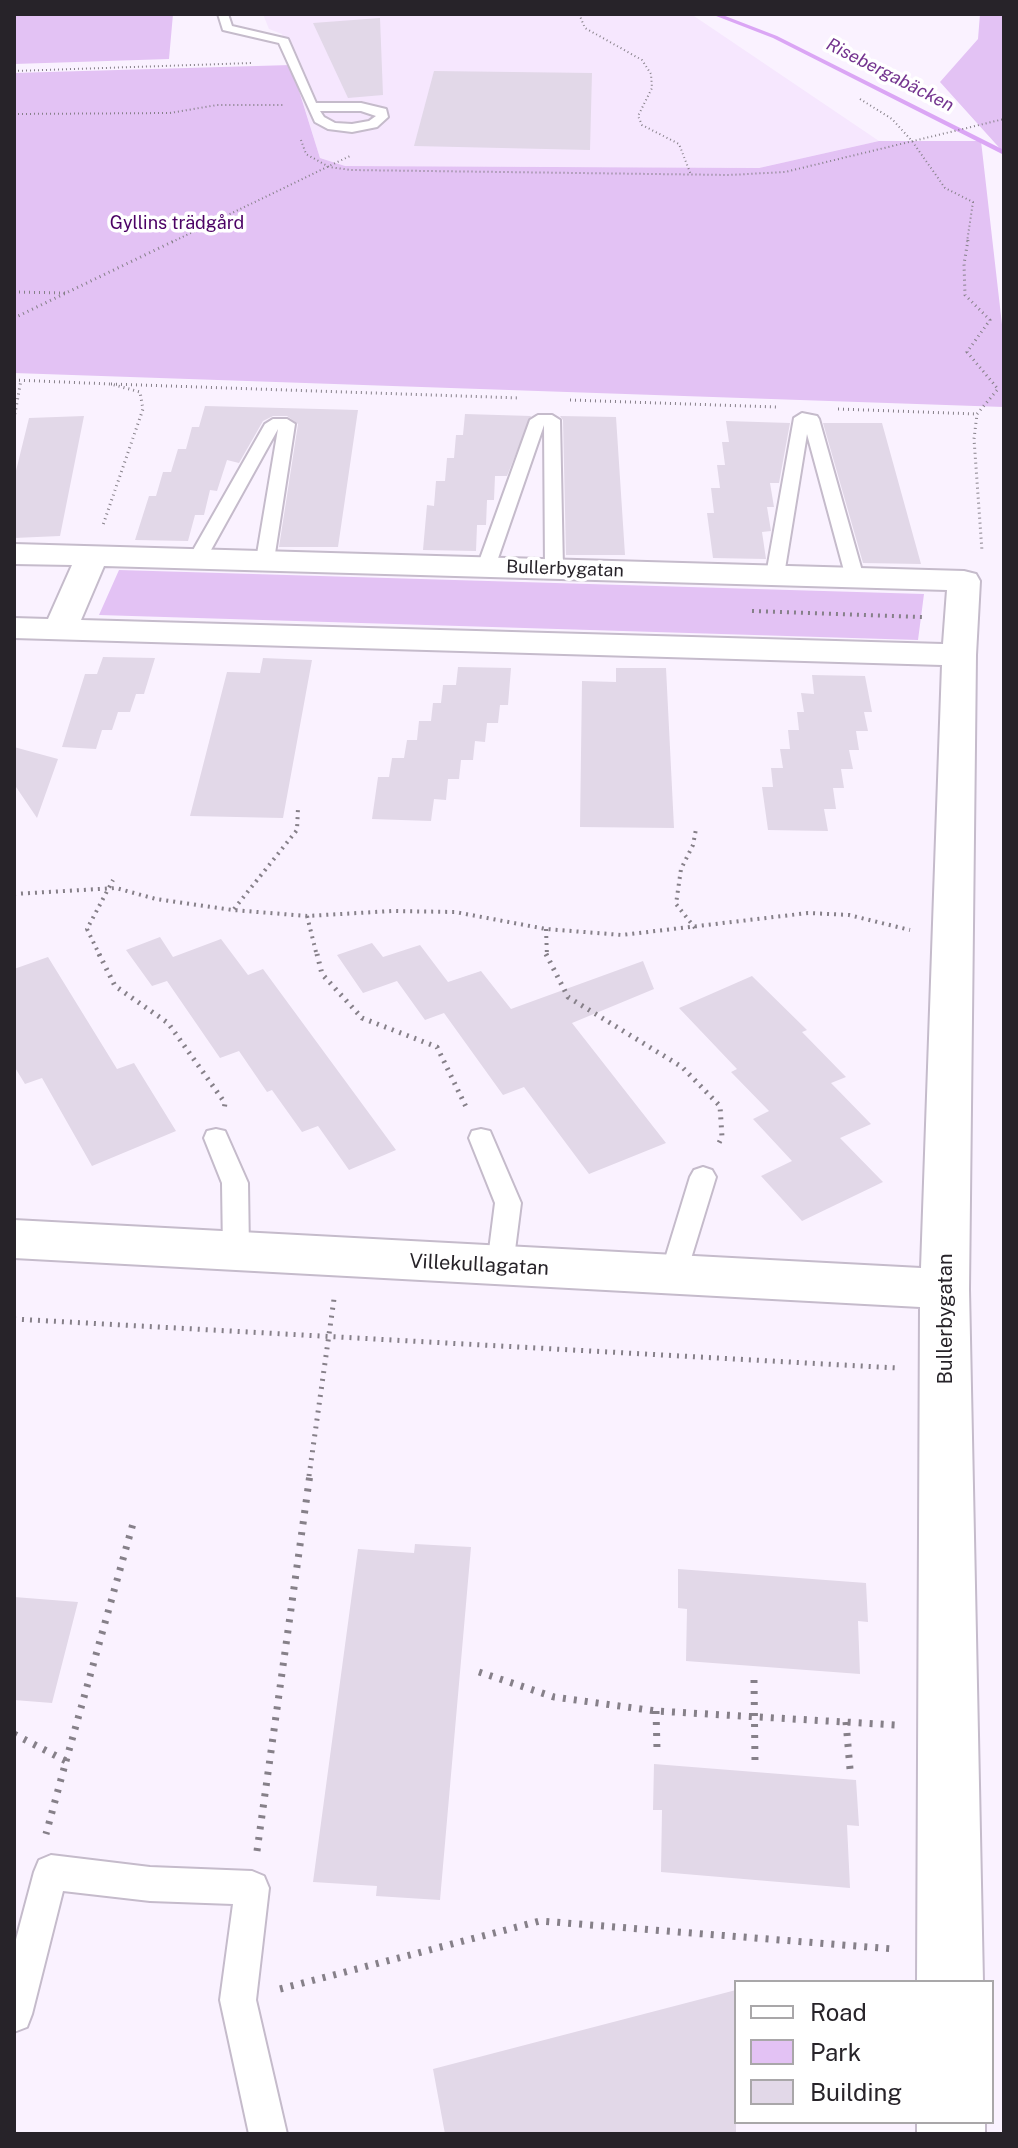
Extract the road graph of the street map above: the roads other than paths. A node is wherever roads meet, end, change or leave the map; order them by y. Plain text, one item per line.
1 (223, 14) edge
2 (312, 107) junction
3 (14, 554) edge
4 (93, 555) junction
5 (197, 559) junction
6 (265, 560) junction
7 (486, 567) junction
8 (554, 569) junction
9 (775, 575) junction
10 (855, 578) junction
11 (61, 627) junction
12 (14, 628) edge
13 (959, 655) junction
14 (216, 1138) road end
15 (481, 1138) road end
16 (703, 1177) road end
17 (14, 1239) edge
18 (236, 1251) junction
19 (500, 1266) junction
20 (673, 1275) junction
21 (945, 1289) junction
22 (950, 1980) edge
23 (14, 2014) edge
24 (268, 2134) edge

1 - 2 lane
2 - 2 lane
3 - 4 street, Bullerbygatan
4 - 5 street, Bullerbygatan
4 - 11 street
5 - 6 street, Bullerbygatan
5 - 6 lane
6 - 7 street, Bullerbygatan
7 - 8 street, Bullerbygatan
7 - 8 lane
8 - 9 street, Bullerbygatan
9 - 10 street, Bullerbygatan
9 - 10 lane
10 - 13 street, Bullerbygatan
11 - 12 street
11 - 13 street
13 - 21 street, Bullerbygatan
14 - 18 lane
15 - 19 lane
16 - 20 lane
17 - 18 street, Villekullagatan
18 - 19 street, Villekullagatan
19 - 20 street, Villekullagatan
20 - 21 street, Villekullagatan
21 - 22 street, Bullerbygatan
23 - 24 lane

